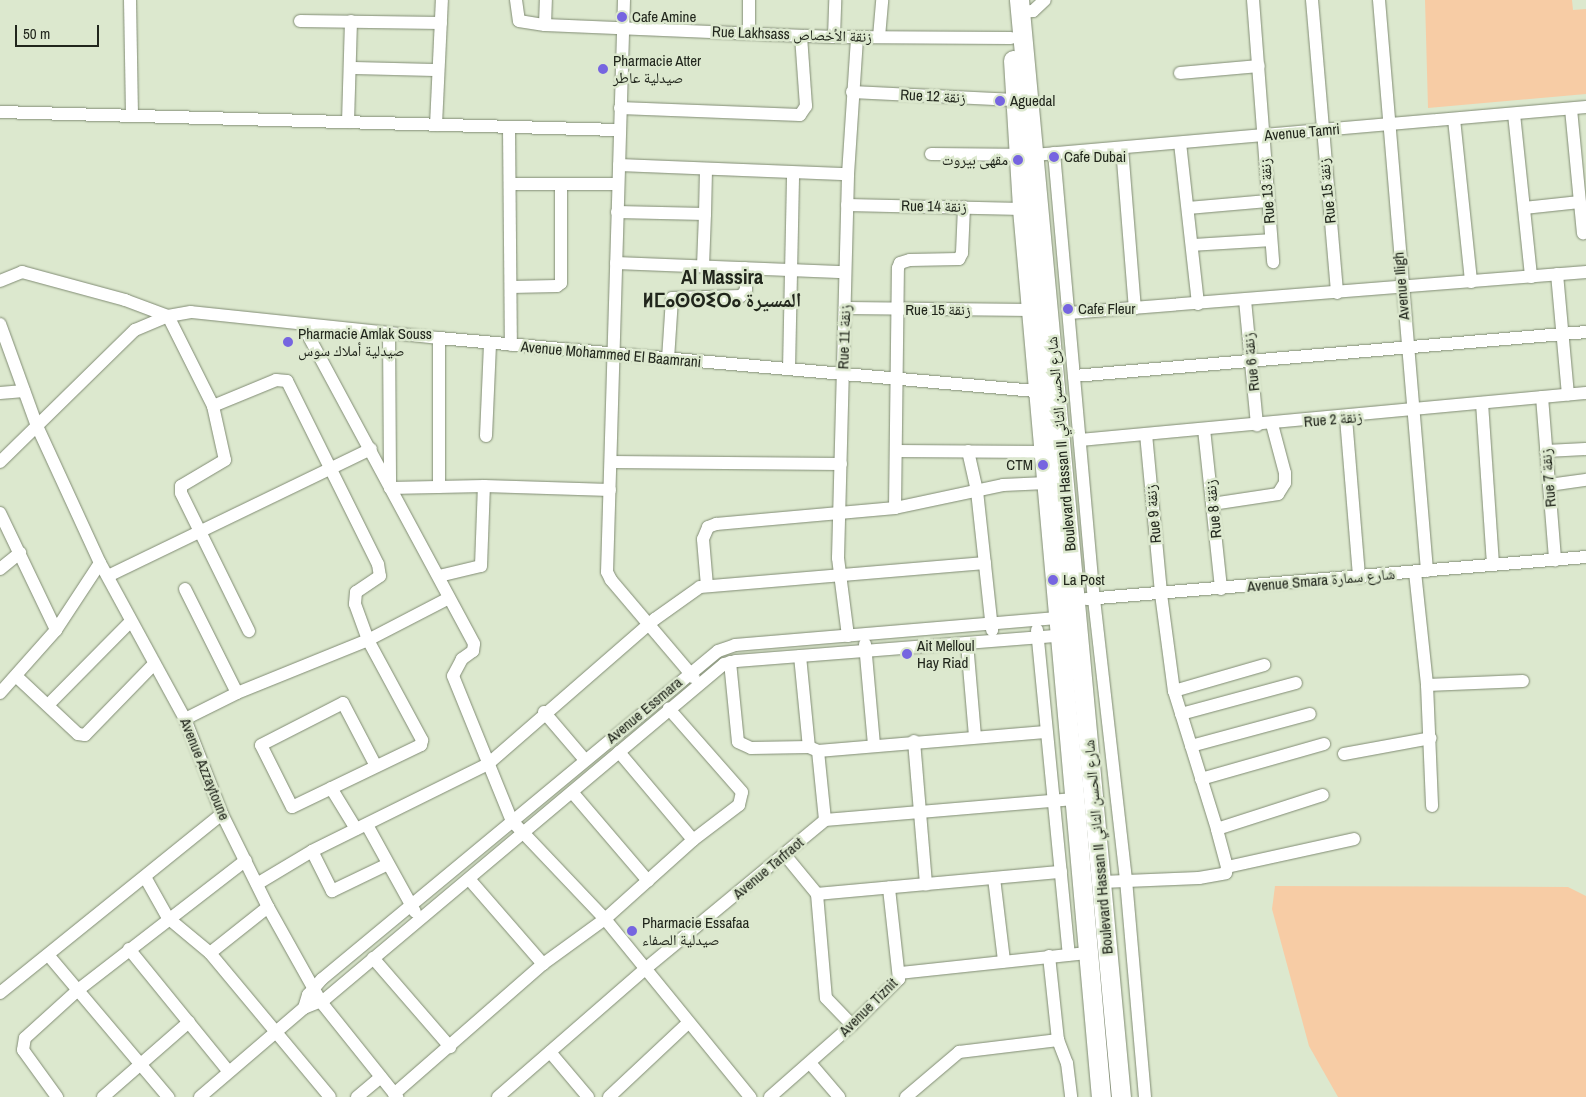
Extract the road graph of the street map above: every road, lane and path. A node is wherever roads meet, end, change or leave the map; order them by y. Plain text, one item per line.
1 (130, 0) edge
2 (442, 0) edge
3 (516, 0) edge
4 (546, 0) edge
5 (624, 0) edge
6 (749, 0) edge
7 (834, 0) edge
8 (882, 0) edge
9 (1045, 0) edge
10 (1253, 0) edge
11 (1312, 0) edge
12 (1378, 0) edge
13 (1017, 4) edge
14 (300, 21) dead end
15 (351, 21) junction
16 (441, 23) junction
17 (545, 25) junction
18 (622, 30) junction
19 (749, 33) junction
20 (800, 36) junction
21 (834, 37) junction
22 (879, 37) junction
23 (857, 38) junction
24 (1011, 38) junction
25 (1259, 66) junction
26 (350, 68) junction
27 (438, 70) junction
28 (1180, 73) dead end
29 (852, 92) junction
30 (1015, 100) junction
31 (1586, 107) edge
32 (620, 108) junction
33 (1571, 109) junction
34 (0, 112) edge
35 (1514, 114) junction
36 (132, 116) junction
37 (1454, 119) junction
38 (348, 122) junction
39 (436, 125) junction
40 (1387, 125) junction
41 (509, 127) junction
42 (620, 130) junction
43 (1321, 130) junction
44 (1263, 136) junction
45 (1180, 143) junction
46 (1122, 148) junction
47 (1054, 153) junction
48 (931, 154) dead end
49 (1026, 155) junction
50 (618, 164) junction
51 (706, 170) junction
52 (793, 173) junction
53 (848, 174) junction
54 (510, 184) junction
55 (561, 184) junction
56 (618, 184) junction
57 (1268, 201) junction
58 (1580, 202) junction
59 (847, 205) junction
60 (964, 207) junction
61 (1188, 208) junction
62 (1524, 208) junction
63 (1022, 209) junction
64 (617, 212) junction
65 (705, 214) junction
66 (1582, 233) dead end
67 (1271, 240) junction
68 (1192, 245) junction
69 (1273, 262) dead end
70 (616, 263) junction
71 (702, 266) junction
72 (745, 268) junction
73 (792, 270) junction
74 (845, 272) junction
75 (1586, 272) edge
76 (1557, 274) junction
77 (1531, 277) junction
78 (0, 281) edge
79 (1471, 282) junction
80 (511, 287) junction
81 (1401, 288) junction
82 (1337, 293) junction
83 (1245, 300) junction
84 (1198, 304) junction
85 (845, 308) junction
86 (1135, 308) junction
87 (897, 310) junction
88 (1032, 310) junction
89 (1069, 313) junction
90 (168, 316) junction
91 (302, 324) junction
92 (1, 331) edge
93 (1586, 332) edge
94 (389, 334) junction
95 (1562, 335) junction
96 (440, 338) junction
97 (490, 343) junction
98 (511, 345) junction
99 (1407, 347) junction
100 (614, 354) junction
101 (668, 359) junction
102 (1251, 363) junction
103 (789, 369) junction
104 (1046, 369) junction
105 (842, 373) junction
106 (1074, 376) junction
107 (897, 378) junction
108 (24, 391) junction
109 (1047, 392) junction
110 (0, 393) edge
111 (1586, 393) edge
112 (1568, 395) junction
113 (1542, 397) junction
114 (1482, 403) junction
115 (212, 406) junction
116 (1415, 411) junction
117 (1346, 418) junction
118 (1272, 424) junction
119 (1257, 425) junction
120 (37, 426) junction
121 (1204, 429) junction
122 (1146, 434) junction
123 (486, 436) dead end
124 (1080, 440) junction
125 (372, 449) junction
126 (1586, 449) edge
127 (896, 451) junction
128 (968, 451) junction
129 (1546, 451) junction
130 (1044, 452) junction
131 (0, 462) edge
132 (611, 462) junction
133 (841, 464) junction
134 (330, 470) junction
135 (1586, 480) edge
136 (1046, 483) junction
137 (1549, 485) junction
138 (484, 486) junction
139 (439, 487) junction
140 (390, 488) junction
141 (610, 490) junction
142 (977, 491) junction
143 (1212, 504) junction
144 (895, 508) junction
145 (840, 512) junction
146 (0, 513) edge
147 (202, 532) junction
148 (20, 553) junction
149 (1586, 557) edge
150 (1555, 560) junction
151 (100, 563) junction
152 (985, 563) junction
153 (1493, 565) junction
154 (0, 569) edge
155 (1421, 571) junction
156 (840, 575) junction
157 (108, 576) junction
158 (439, 576) junction
159 (1359, 577) junction
160 (707, 586) junction
161 (185, 589) dead end
162 (1222, 589) junction
163 (1160, 594) junction
164 (449, 598) junction
165 (1094, 599) junction
166 (1067, 618) junction
167 (1036, 620) junction
168 (131, 621) junction
169 (648, 624) junction
170 (991, 624) junction
171 (56, 630) junction
172 (249, 631) dead end
173 (864, 634) junction
174 (848, 636) junction
175 (1038, 637) junction
176 (368, 640) junction
177 (993, 640) junction
178 (967, 642) junction
179 (866, 650) junction
180 (800, 656) junction
181 (730, 662) junction
182 (154, 664) junction
183 (1264, 665) dead end
184 (689, 672) junction
185 (16, 676) junction
186 (1523, 681) dead end
187 (1296, 683) dead end
188 (699, 684) junction
189 (1427, 685) junction
190 (1174, 691) junction
191 (0, 693) edge
192 (237, 693) junction
193 (48, 705) junction
194 (669, 709) junction
195 (544, 712) junction
196 (1181, 714) junction
197 (1310, 714) dead end
198 (185, 719) junction
199 (1045, 732) junction
200 (975, 737) junction
201 (1431, 738) junction
202 (914, 741) junction
203 (1324, 744) dead end
204 (874, 745) junction
205 (1191, 746) junction
206 (814, 749) junction
207 (619, 752) junction
208 (1344, 754) dead end
209 (585, 760) junction
210 (488, 764) junction
211 (376, 766) junction
212 (1201, 779) junction
213 (331, 788) junction
214 (572, 792) junction
215 (1323, 795) dead end
216 (1074, 799) junction
217 (1053, 801) junction
218 (1432, 806) dead end
219 (920, 811) junction
220 (222, 814) junction
221 (825, 820) junction
222 (512, 821) junction
223 (361, 827) junction
224 (1217, 829) junction
225 (523, 834) junction
226 (1354, 839) dead end
227 (693, 840) junction
228 (312, 851) junction
229 (785, 855) junction
230 (246, 860) junction
231 (388, 864) junction
232 (1227, 868) junction
233 (1061, 872) junction
234 (144, 877) junction
235 (994, 878) junction
236 (469, 879) junction
237 (1126, 880) junction
238 (648, 881) junction
239 (1102, 882) junction
240 (257, 884) junction
241 (926, 885) junction
242 (889, 888) junction
243 (817, 894) junction
244 (411, 905) junction
245 (268, 907) junction
246 (168, 918) junction
247 (419, 920) junction
248 (605, 920) junction
249 (129, 949) junction
250 (210, 953) junction
251 (1069, 954) junction
252 (1088, 954) junction
253 (50, 956) junction
254 (1049, 956) junction
255 (373, 958) junction
256 (1004, 961) junction
257 (543, 964) junction
258 (644, 969) junction
259 (900, 973) junction
260 (312, 989) junction
261 (78, 990) junction
262 (0, 993) edge
263 (321, 1002) junction
264 (304, 1008) junction
265 (189, 1022) junction
266 (688, 1023) junction
267 (852, 1026) junction
268 (275, 1034) junction
269 (1058, 1040) junction
270 (450, 1047) junction
271 (550, 1052) junction
272 (810, 1063) junction
273 (140, 1065) junction
274 (228, 1071) junction
275 (381, 1077) junction
276 (396, 1096) edge
277 (57, 1097) edge
278 (104, 1097) edge
279 (168, 1097) edge
280 (200, 1097) edge
281 (330, 1097) edge
282 (357, 1097) edge
283 (498, 1097) edge
284 (588, 1097) edge
285 (609, 1097) edge
286 (750, 1097) edge
287 (770, 1097) edge
288 (839, 1097) edge
289 (906, 1097) edge
290 (1071, 1097) edge
291 (1101, 1097) edge
292 (1121, 1097) edge
293 (1145, 1097) edge

1 - 36 street
2 - 16 street
3 - 17 street, Rue Lakhsass زنقة الأخصاص
4 - 17 street
5 - 18 street
6 - 19 street
7 - 21 street
8 - 22 street
9 - 13 street
10 - 25 street, Rue 13 زنقة
11 - 43 street, Rue 15 زنقة
12 - 40 street, Avenue Iligh
13 - 24 main road, Boulevard Hassan II شارع الحسن الثاني
13 - 49 main road, Boulevard Hassan II شارع الحسن الثاني
14 - 15 street
15 - 16 street
15 - 26 street
16 - 27 street
17 - 18 street, Rue Lakhsass زنقة الأخصاص
18 - 19 street, Rue Lakhsass زنقة الأخصاص
18 - 32 street
19 - 20 street, Rue Lakhsass زنقة الأخصاص
20 - 21 street, Rue Lakhsass زنقة الأخصاص
20 - 32 street
21 - 23 street, Rue Lakhsass زنقة الأخصاص
22 - 23 street, Rue Lakhsass زنقة الأخصاص
22 - 24 street, Rue Lakhsass زنقة الأخصاص
23 - 29 street, Rue 11 زنقة
24 - 30 main road, Boulevard Hassan II شارع الحسن الثاني
25 - 28 street
25 - 44 street, Rue 13 زنقة
26 - 27 street
26 - 38 street
27 - 39 street
29 - 30 street, Rue 12 زنقة
29 - 53 street, Rue 11 زنقة
30 - 49 main road, Boulevard Hassan II شارع الحسن الثاني
31 - 33 street, Avenue Tamri
32 - 42 street
33 - 35 street, Avenue Tamri
33 - 58 street
34 - 36 street
35 - 37 street, Avenue Tamri
35 - 62 street
36 - 38 street
37 - 40 street, Avenue Tamri
37 - 79 street
38 - 39 street
39 - 41 street
40 - 43 street, Avenue Tamri
40 - 81 street, Avenue Iligh
41 - 42 street
41 - 54 street
42 - 50 street
43 - 44 street, Avenue Tamri
43 - 82 street, Rue 15 زنقة
44 - 45 street, Avenue Tamri
44 - 57 street, Rue 13 زنقة
45 - 46 street, Avenue Tamri
45 - 61 street
46 - 47 street, Avenue Tamri
46 - 86 street
47 - 49 street, Avenue Tamri
47 - 89 street
48 - 49 street
49 - 63 main road, Boulevard Hassan II شارع الحسن الثاني
49 - 104 main road, Boulevard Hassan II شارع الحسن الثاني
50 - 51 street
50 - 56 street
51 - 52 street
51 - 65 street
52 - 53 street
52 - 73 street
53 - 59 street, Rue 11 زنقة
54 - 55 street
54 - 80 street
55 - 56 street
55 - 80 street
56 - 64 street
57 - 61 street
57 - 67 street, Rue 13 زنقة
58 - 62 street
58 - 66 street
59 - 60 street, Rue 14 زنقة
59 - 74 street, Rue 11 زنقة
60 - 63 street, Rue 14 زنقة
60 - 87 street
61 - 68 street
62 - 77 street
63 - 88 main road, Boulevard Hassan II شارع الحسن الثاني
64 - 65 street
64 - 70 street
65 - 71 street
67 - 68 street
67 - 69 street, Rue 13 زنقة
68 - 84 street
70 - 71 street
70 - 100 street
71 - 72 street
72 - 73 street
72 - 101 street
73 - 74 street
73 - 103 street
74 - 85 street, Rue 11 زنقة
75 - 76 street
76 - 77 street
76 - 95 street
77 - 79 street
78 - 90 street
79 - 81 street
80 - 98 street
81 - 82 street
81 - 99 street, Avenue Iligh
82 - 83 street
83 - 84 street
83 - 102 street, Rue 6 زنقة
84 - 86 street
85 - 87 street, Rue 15 زنقة
85 - 105 street, Rue 11 زنقة
86 - 89 street
87 - 88 street, Rue 15 زنقة
87 - 107 street
88 - 104 main road, Boulevard Hassan II شارع الحسن الثاني
89 - 106 street
90 - 91 street, Avenue Mohammed El Baamrani
90 - 115 street
90 - 120 street, Avenue Mohammed El Baamrani
91 - 94 street, Avenue Mohammed El Baamrani
91 - 125 street
92 - 108 street, Avenue Azzaytoune
93 - 95 street
94 - 96 street, Avenue Mohammed El Baamrani
94 - 140 street
95 - 99 street
95 - 112 street
96 - 97 street, Avenue Mohammed El Baamrani
96 - 139 street
97 - 98 street, Avenue Mohammed El Baamrani
97 - 123 street
98 - 100 street, Avenue Mohammed El Baamrani
99 - 102 street
99 - 116 street, Avenue Iligh
100 - 101 street, Avenue Mohammed El Baamrani
100 - 132 street
101 - 103 street, Avenue Mohammed El Baamrani
102 - 106 street
102 - 119 street, Rue 6 زنقة
103 - 105 street, Avenue Mohammed El Baamrani
104 - 109 main road, Boulevard Hassan II شارع الحسن الثاني
105 - 107 street, Avenue Mohammed El Baamrani
105 - 133 street, Rue 11 زنقة
106 - 124 street
107 - 109 street, Avenue Mohammed El Baamrani
107 - 127 street
108 - 110 street
108 - 120 street, Avenue Azzaytoune
109 - 130 main road, Boulevard Hassan II شارع الحسن الثاني
109 - 166 main road, Boulevard Hassan II شارع الحسن الثاني
111 - 112 street, Rue 2 زنقة
112 - 113 street, Rue 2 زنقة
113 - 114 street, Rue 2 زنقة
113 - 129 street, Rue 7 زنقة
114 - 116 street, Rue 2 زنقة
114 - 153 street
115 - 134 street
115 - 147 street
116 - 117 street, Rue 2 زنقة
116 - 155 street, Avenue Iligh
117 - 118 street, Rue 2 زنقة
117 - 159 street
118 - 119 street, Rue 2 زنقة
118 - 143 street
119 - 121 street, Rue 2 زنقة
120 - 131 street, Avenue Mohammed El Baamrani
120 - 151 street, Avenue Azzaytoune
121 - 122 street, Rue 2 زنقة
121 - 143 street, Rue 8 زنقة
122 - 124 street, Rue 2 زنقة
122 - 163 street, Rue 9 زنقة
124 - 165 street
125 - 134 street
125 - 140 street
126 - 129 street
127 - 128 street
127 - 144 street
128 - 130 street
128 - 142 street
129 - 137 street, Rue 7 زنقة
130 - 136 main road, Boulevard Hassan II شارع الحسن الثاني
132 - 133 street
132 - 141 street
133 - 145 street, Rue 11 زنقة
134 - 147 street
134 - 176 street
135 - 137 street
136 - 142 street
136 - 166 main road, Boulevard Hassan II شارع الحسن الثاني
137 - 150 street, Rue 7 زنقة
138 - 139 street
138 - 141 street
138 - 158 street
139 - 140 street
140 - 158 street
141 - 169 street
142 - 144 street
142 - 152 street
143 - 162 street, Rue 8 زنقة
144 - 145 street
145 - 156 street, Rue 11 زنقة
145 - 160 street
146 - 148 street
147 - 157 street
147 - 172 street
148 - 154 street
148 - 171 street
149 - 150 street, Avenue Smara شارع سمارة
150 - 153 street, Avenue Smara شارع سمارة
151 - 157 street, Avenue Azzaytoune
151 - 171 street
152 - 156 street
152 - 170 street
153 - 155 street, Avenue Smara شارع سمارة
155 - 159 street, Avenue Smara شارع سمارة
155 - 189 street, Avenue Iligh
156 - 160 street
156 - 174 street, Rue 11 زنقة
157 - 168 street, Avenue Azzaytoune
158 - 164 street
159 - 162 street, Avenue Smara شارع سمارة
160 - 169 street
161 - 192 street
162 - 163 street, Avenue Smara شارع سمارة
163 - 165 street, Avenue Smara شارع سمارة
163 - 190 street, Rue 9 زنقة
164 - 176 street
164 - 210 street
165 - 166 street, Avenue Smara شارع سمارة
165 - 237 street
166 - 167 street, Avenue Essmara
166 - 175 street
166 - 216 main road, Boulevard Hassan II شارع الحسن الثاني
166 - 239 main road, Boulevard Hassan II شارع الحسن الثاني
167 - 170 street, Avenue Essmara
167 - 175 street
168 - 182 street, Avenue Azzaytoune
168 - 193 street
169 - 184 street
169 - 195 street
170 - 173 street, Avenue Essmara
170 - 177 street
171 - 185 street
173 - 174 street, Avenue Essmara
173 - 179 street
174 - 184 street, Avenue Essmara
175 - 177 street
175 - 199 street
176 - 192 street
176 - 211 street
177 - 178 street
178 - 179 street
178 - 200 street
179 - 180 street
179 - 204 street
180 - 181 street
180 - 206 street
181 - 188 street, Avenue Essmara
181 - 206 street
182 - 193 street
182 - 198 street, Avenue Azzaytoune
183 - 190 street
184 - 188 street
184 - 209 street, Avenue Essmara
185 - 191 street
185 - 193 street
186 - 189 street
187 - 196 street
188 - 194 street, Avenue Essmara
189 - 201 street, Avenue Iligh
190 - 196 street, Rue 9 زنقة
192 - 198 street
194 - 207 street, Avenue Essmara
194 - 227 street
195 - 209 street
195 - 210 street
196 - 205 street, Rue 9 زنقة
197 - 205 street
198 - 220 street, Avenue Azzaytoune
199 - 200 street
199 - 217 street
200 - 202 street
201 - 208 street
201 - 218 street, Avenue Iligh
202 - 204 street
202 - 219 street
203 - 212 street
204 - 206 street
205 - 212 street, Rue 9 زنقة
206 - 221 street
207 - 214 street, Avenue Essmara
207 - 227 street
209 - 222 street, Avenue Essmara
210 - 222 street
210 - 223 street
211 - 213 street
211 - 213 street
212 - 224 street, Rue 9 زنقة
213 - 223 street
214 - 225 street, Avenue Essmara
214 - 238 street
215 - 224 street
216 - 217 street
216 - 252 main road, Boulevard Hassan II شارع الحسن الثاني
217 - 219 street
217 - 233 street
219 - 221 street
219 - 241 street
220 - 230 street, Avenue Azzaytoune
220 - 234 street
221 - 229 street, Avenue Tarfraot
222 - 225 street
222 - 244 street, Avenue Essmara
223 - 228 street
223 - 231 street
224 - 232 street, Rue 9 زنقة
225 - 236 street, Avenue Essmara
225 - 248 street
226 - 232 street
227 - 238 street
228 - 231 street
228 - 240 street
229 - 243 street
229 - 258 street, Avenue Tarfraot
230 - 240 street, Avenue Azzaytoune
230 - 246 street
231 - 244 street
232 - 237 street
233 - 235 street
233 - 251 street
234 - 246 street
234 - 253 street
235 - 241 street
235 - 256 street
236 - 247 street, Avenue Essmara
236 - 257 street
237 - 239 street
237 - 293 street
238 - 248 street
239 - 292 main road, Boulevard Hassan II شارع الحسن الثاني
240 - 245 street, Avenue Azzaytoune
241 - 242 street
242 - 243 street
242 - 259 street, Avenue Tiznit
243 - 267 street
244 - 247 street
244 - 260 street, Avenue Essmara
245 - 250 street
245 - 260 street, Avenue Azzaytoune
246 - 249 street
246 - 250 street
247 - 255 street, Avenue Essmara
248 - 257 street
248 - 258 street
249 - 261 street
249 - 265 street
250 - 268 street
251 - 252 street
251 - 254 street
252 - 291 main road, Boulevard Hassan II شارع الحسن الثاني
253 - 261 street
253 - 262 street
254 - 256 street
254 - 269 street
255 - 263 street, Avenue Essmara
255 - 270 street
256 - 259 street
257 - 270 street
258 - 266 street
258 - 271 street, Avenue Tarfraot
259 - 267 street, Avenue Tiznit
260 - 263 street, Avenue Azzaytoune
260 - 264 street, Avenue Essmara
261 - 273 street
261 - 277 street
263 - 264 street, Avenue Essmara
263 - 275 street, Avenue Azzaytoune
264 - 268 street, Avenue Essmara
265 - 273 street
265 - 274 street
266 - 285 street
266 - 286 street
267 - 272 street, Avenue Tiznit
268 - 274 street, Avenue Essmara
268 - 281 street
269 - 289 street
269 - 290 street
270 - 276 street
271 - 283 street, Avenue Tarfraot
271 - 284 street
272 - 287 street, Avenue Tiznit
272 - 288 street
273 - 278 street
273 - 279 street
274 - 280 street, Avenue Essmara
275 - 276 street, Avenue Azzaytoune
275 - 282 street

